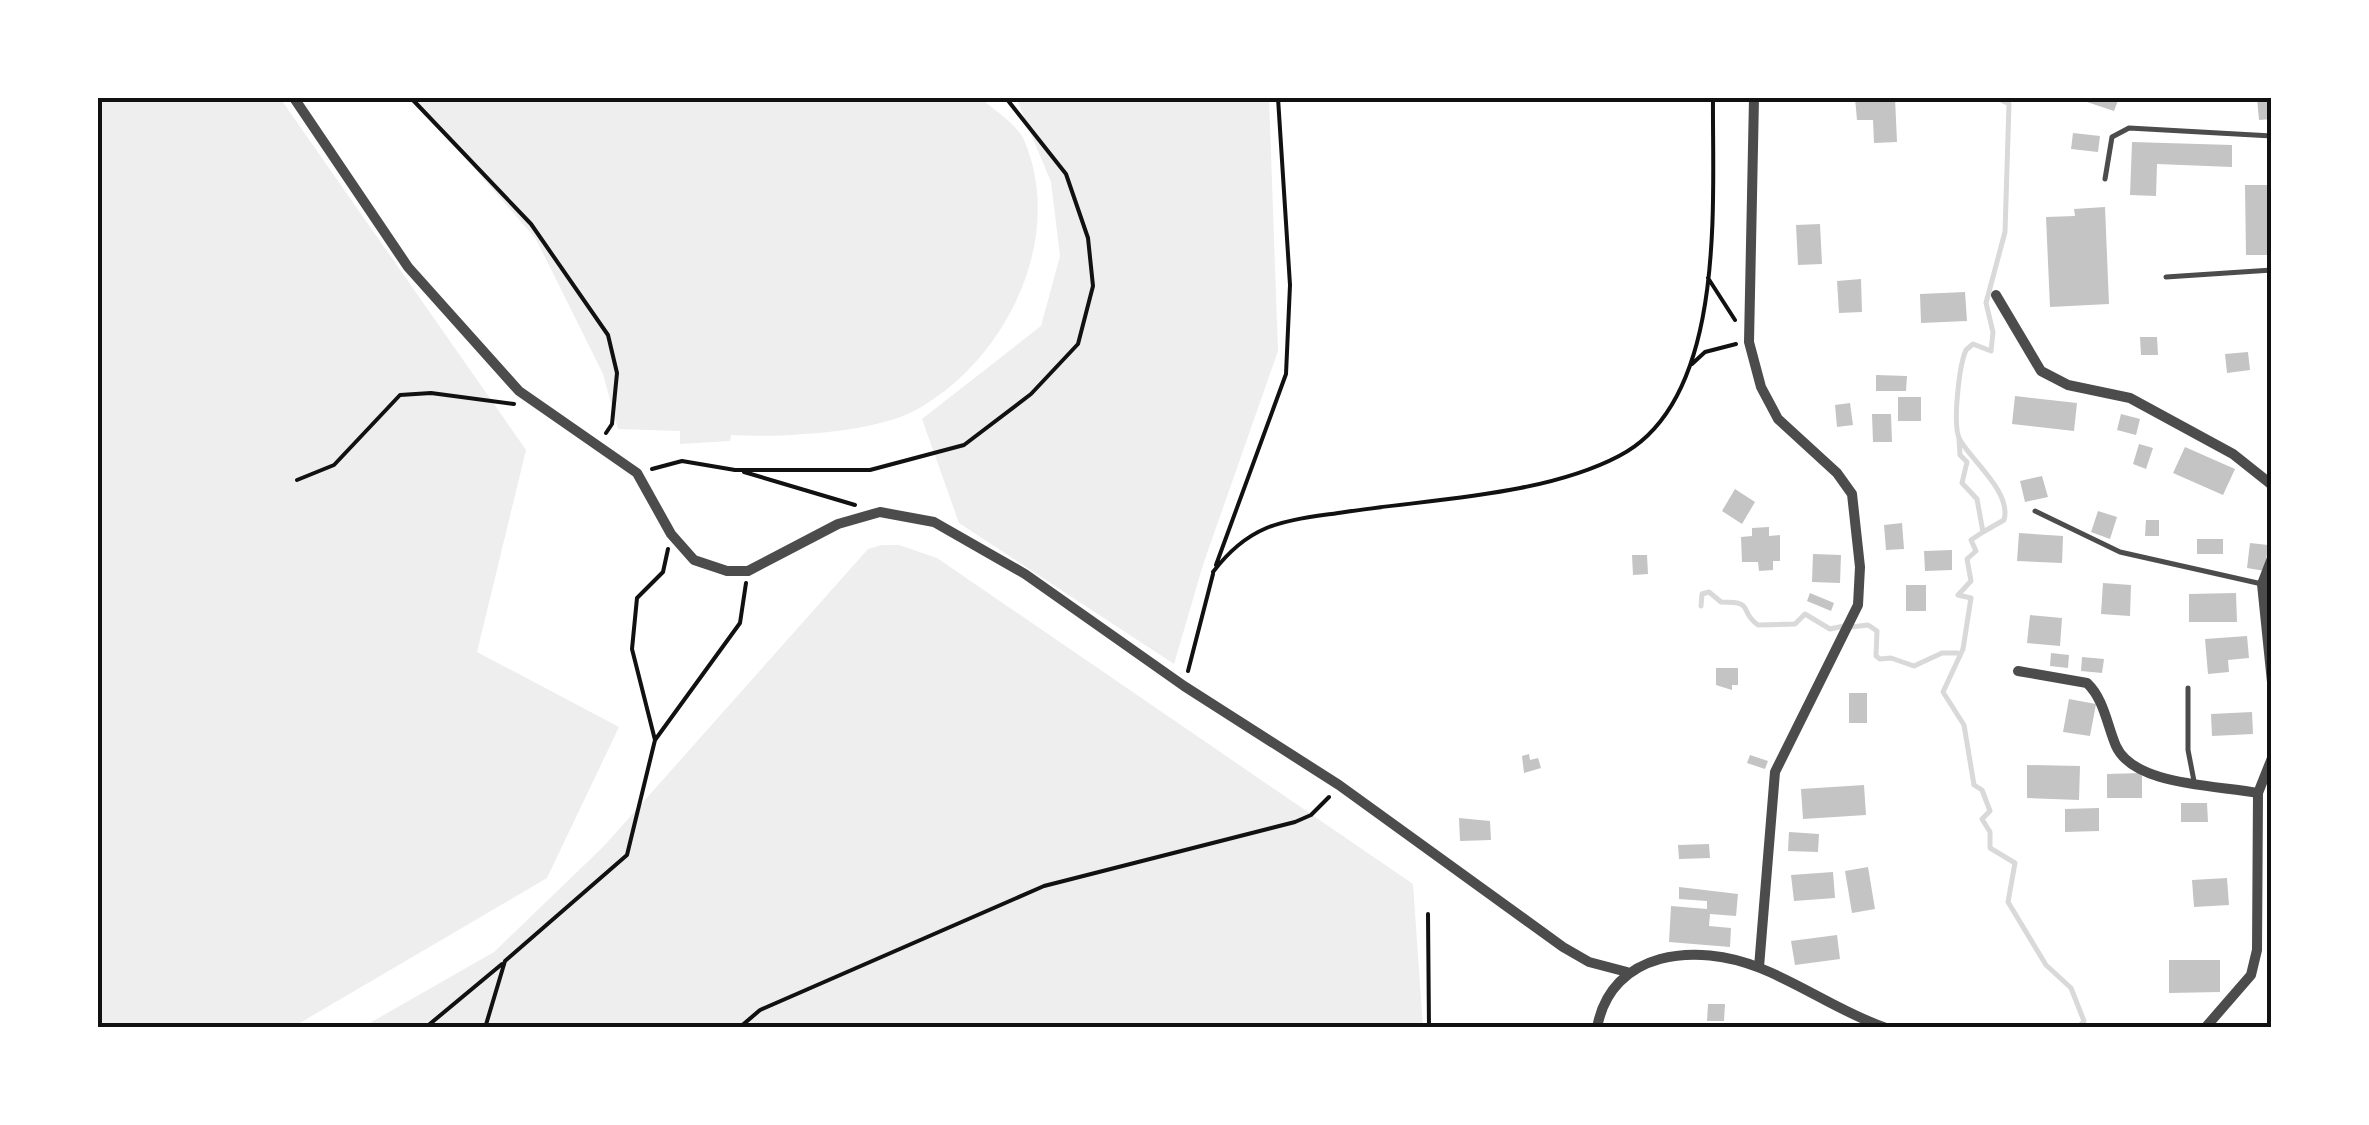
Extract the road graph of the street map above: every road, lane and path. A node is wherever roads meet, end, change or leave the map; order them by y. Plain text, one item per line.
1 (294, 98) edge
2 (411, 98) edge
3 (1006, 98) edge
4 (1278, 98) edge
5 (1713, 98) edge
6 (1754, 98) edge
7 (2272, 136) edge
8 (2106, 178) dead end
9 (2272, 270) edge
10 (2166, 277) dead end
11 (1708, 278) junction
12 (1996, 294) dead end
13 (1750, 342) junction
14 (1688, 367) junction
15 (538, 408) junction
16 (596, 447) junction
17 (736, 470) junction
18 (638, 473) junction
19 (297, 480) dead end
20 (2272, 484) edge
21 (2035, 511) dead end
22 (880, 512) junction
23 (671, 534) junction
24 (2272, 558) edge
25 (748, 571) junction
26 (1213, 572) junction
27 (2262, 584) junction
28 (2018, 672) dead end
29 (2272, 682) edge
30 (1184, 686) junction
31 (2188, 688) dead end
32 (655, 740) junction
33 (2272, 758) edge
34 (2194, 781) junction
35 (1339, 786) junction
36 (2258, 793) junction
37 (1428, 914) dead end
38 (505, 962) junction
39 (1759, 968) junction
40 (1627, 972) junction
41 (425, 1028) edge
42 (485, 1028) edge
43 (739, 1028) edge
44 (1428, 1028) edge
45 (1597, 1028) edge
46 (1886, 1028) edge
47 (2205, 1028) edge

1 - 15 street
2 - 16 path
3 - 17 path
4 - 26 path
5 - 11 path
6 - 13 street
7 - 8 lane
9 - 10 lane
11 - 13 path
11 - 14 path
12 - 20 street
13 - 14 path
13 - 39 street
14 - 26 path
15 - 16 street
15 - 19 path
16 - 18 street
17 - 18 path
17 - 22 path
18 - 23 street
21 - 27 lane
22 - 25 street
22 - 30 street
23 - 25 street
23 - 32 path
24 - 27 street
25 - 32 path
26 - 30 path
27 - 29 street
28 - 34 street
30 - 35 street
31 - 34 lane
32 - 38 path
33 - 36 street
34 - 36 street
35 - 40 street
35 - 43 path
36 - 47 street
37 - 44 path
38 - 41 path
38 - 42 path
39 - 40 street
39 - 46 street
40 - 45 street

